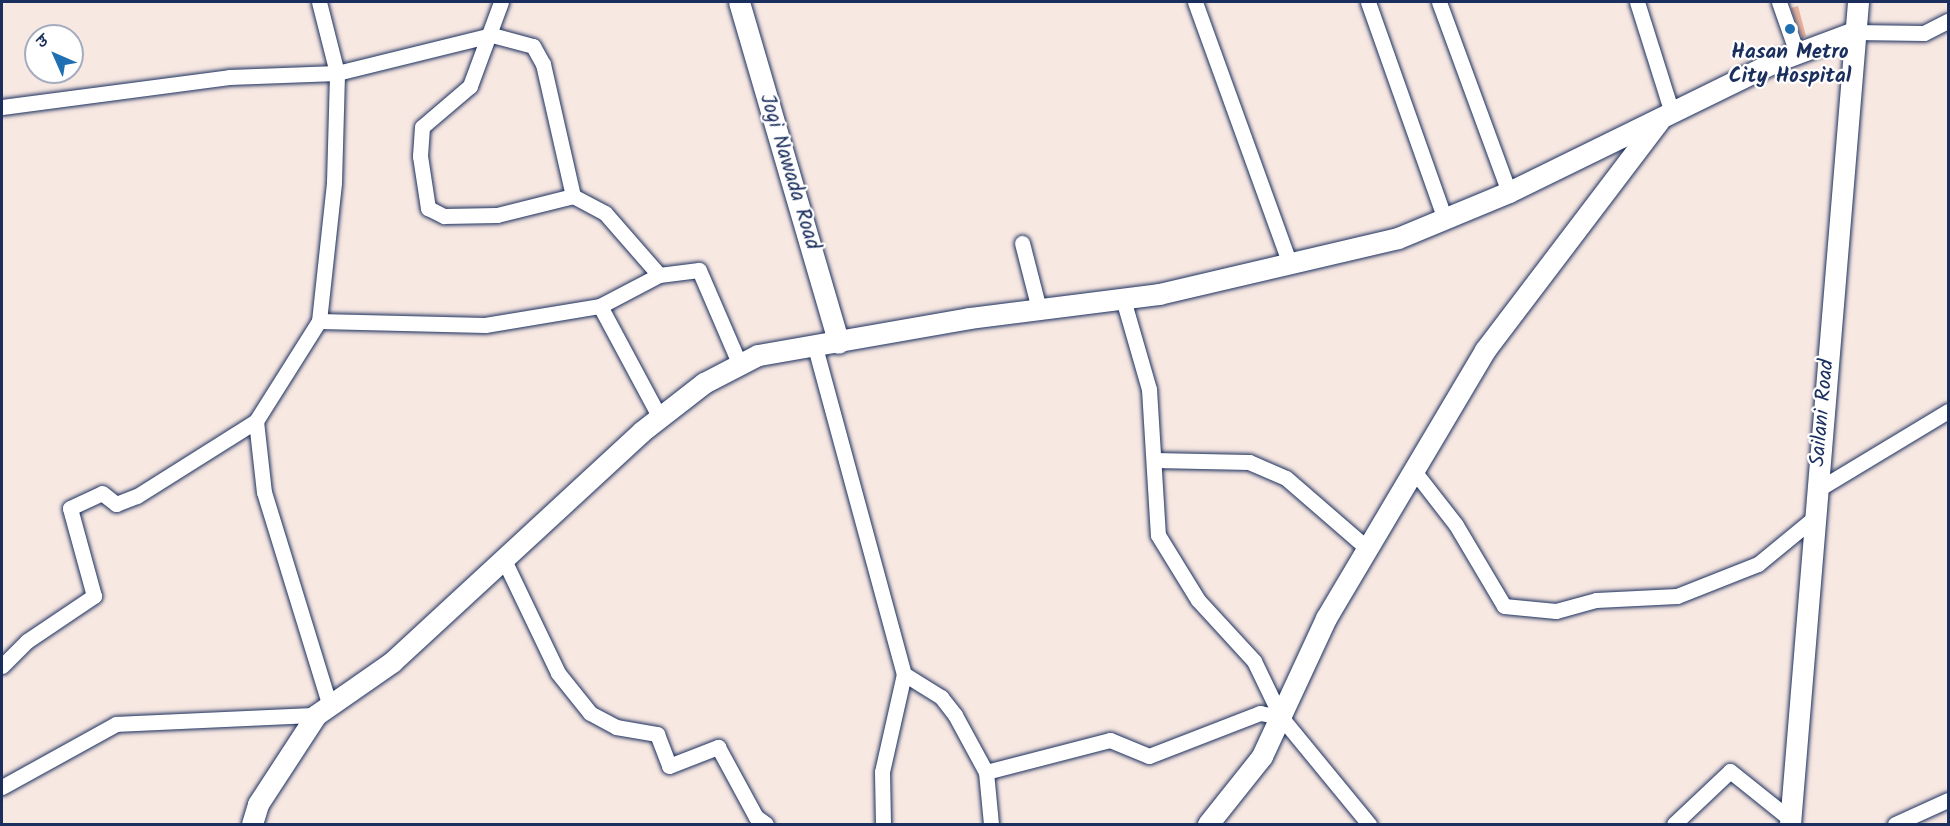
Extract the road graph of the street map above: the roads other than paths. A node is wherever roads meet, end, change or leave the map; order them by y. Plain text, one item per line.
1 (318, 2) edge
2 (501, 2) edge
3 (739, 2) edge
4 (1195, 2) edge
5 (1368, 2) edge
6 (1438, 2) edge
7 (1636, 2) edge
8 (1779, 2) edge
9 (1858, 2) edge
10 (1948, 21) edge
11 (1854, 32) junction
12 (492, 35) junction
13 (1797, 53) junction
14 (337, 73) junction
15 (2, 107) edge
16 (1667, 116) junction
17 (1509, 192) junction
18 (573, 196) junction
19 (1445, 219) junction
20 (1022, 243) dead end
21 (1289, 262) junction
22 (659, 275) junction
23 (1123, 298) junction
24 (600, 306) junction
25 (1039, 309) junction
26 (319, 321) junction
27 (839, 343) junction
28 (815, 347) junction
29 (740, 365) junction
30 (1948, 411) edge
31 (660, 418) junction
32 (256, 421) junction
33 (1155, 460) junction
34 (1414, 471) junction
35 (1817, 490) junction
36 (1815, 518) junction
37 (1368, 549) junction
38 (503, 558) junction
39 (2, 666) edge
40 (904, 674) junction
41 (323, 710) junction
42 (1281, 717) junction
43 (986, 772) junction
44 (2, 787) edge
45 (1948, 800) edge
46 (1790, 822) edge
47 (252, 825) edge
48 (766, 825) edge
49 (883, 825) edge
50 (991, 825) edge
51 (1208, 825) edge
52 (1369, 825) edge
53 (1674, 825) edge
54 (1895, 825) edge

1 - 14 street
2 - 12 street
3 - 27 street, Jogi Nawada Road
4 - 21 street
5 - 19 street
6 - 17 street
7 - 16 street
8 - 13 street
9 - 11 street, Sailani Road
10 - 11 street
11 - 13 street
11 - 35 street, Sailani Road
12 - 14 street
12 - 18 street
12 - 18 street
13 - 16 street
14 - 15 street
14 - 26 street
16 - 17 street
16 - 34 street
17 - 19 street
18 - 22 street
19 - 21 street
20 - 25 street
21 - 23 street
22 - 24 street
22 - 29 street
23 - 25 street
23 - 33 street
24 - 26 street
24 - 31 street
25 - 27 street
26 - 32 street
27 - 28 street
28 - 29 street
28 - 40 street
29 - 31 street
30 - 35 street
31 - 38 street
32 - 39 street
32 - 41 street
33 - 37 street
33 - 42 street
34 - 36 street
34 - 37 street
35 - 36 street, Sailani Road
36 - 46 street, Sailani Road
37 - 42 street
38 - 41 street
38 - 48 street
40 - 43 street
40 - 49 street
41 - 44 street
41 - 47 street
42 - 43 street
42 - 51 street
42 - 52 street
43 - 50 street
45 - 54 street
46 - 53 street

